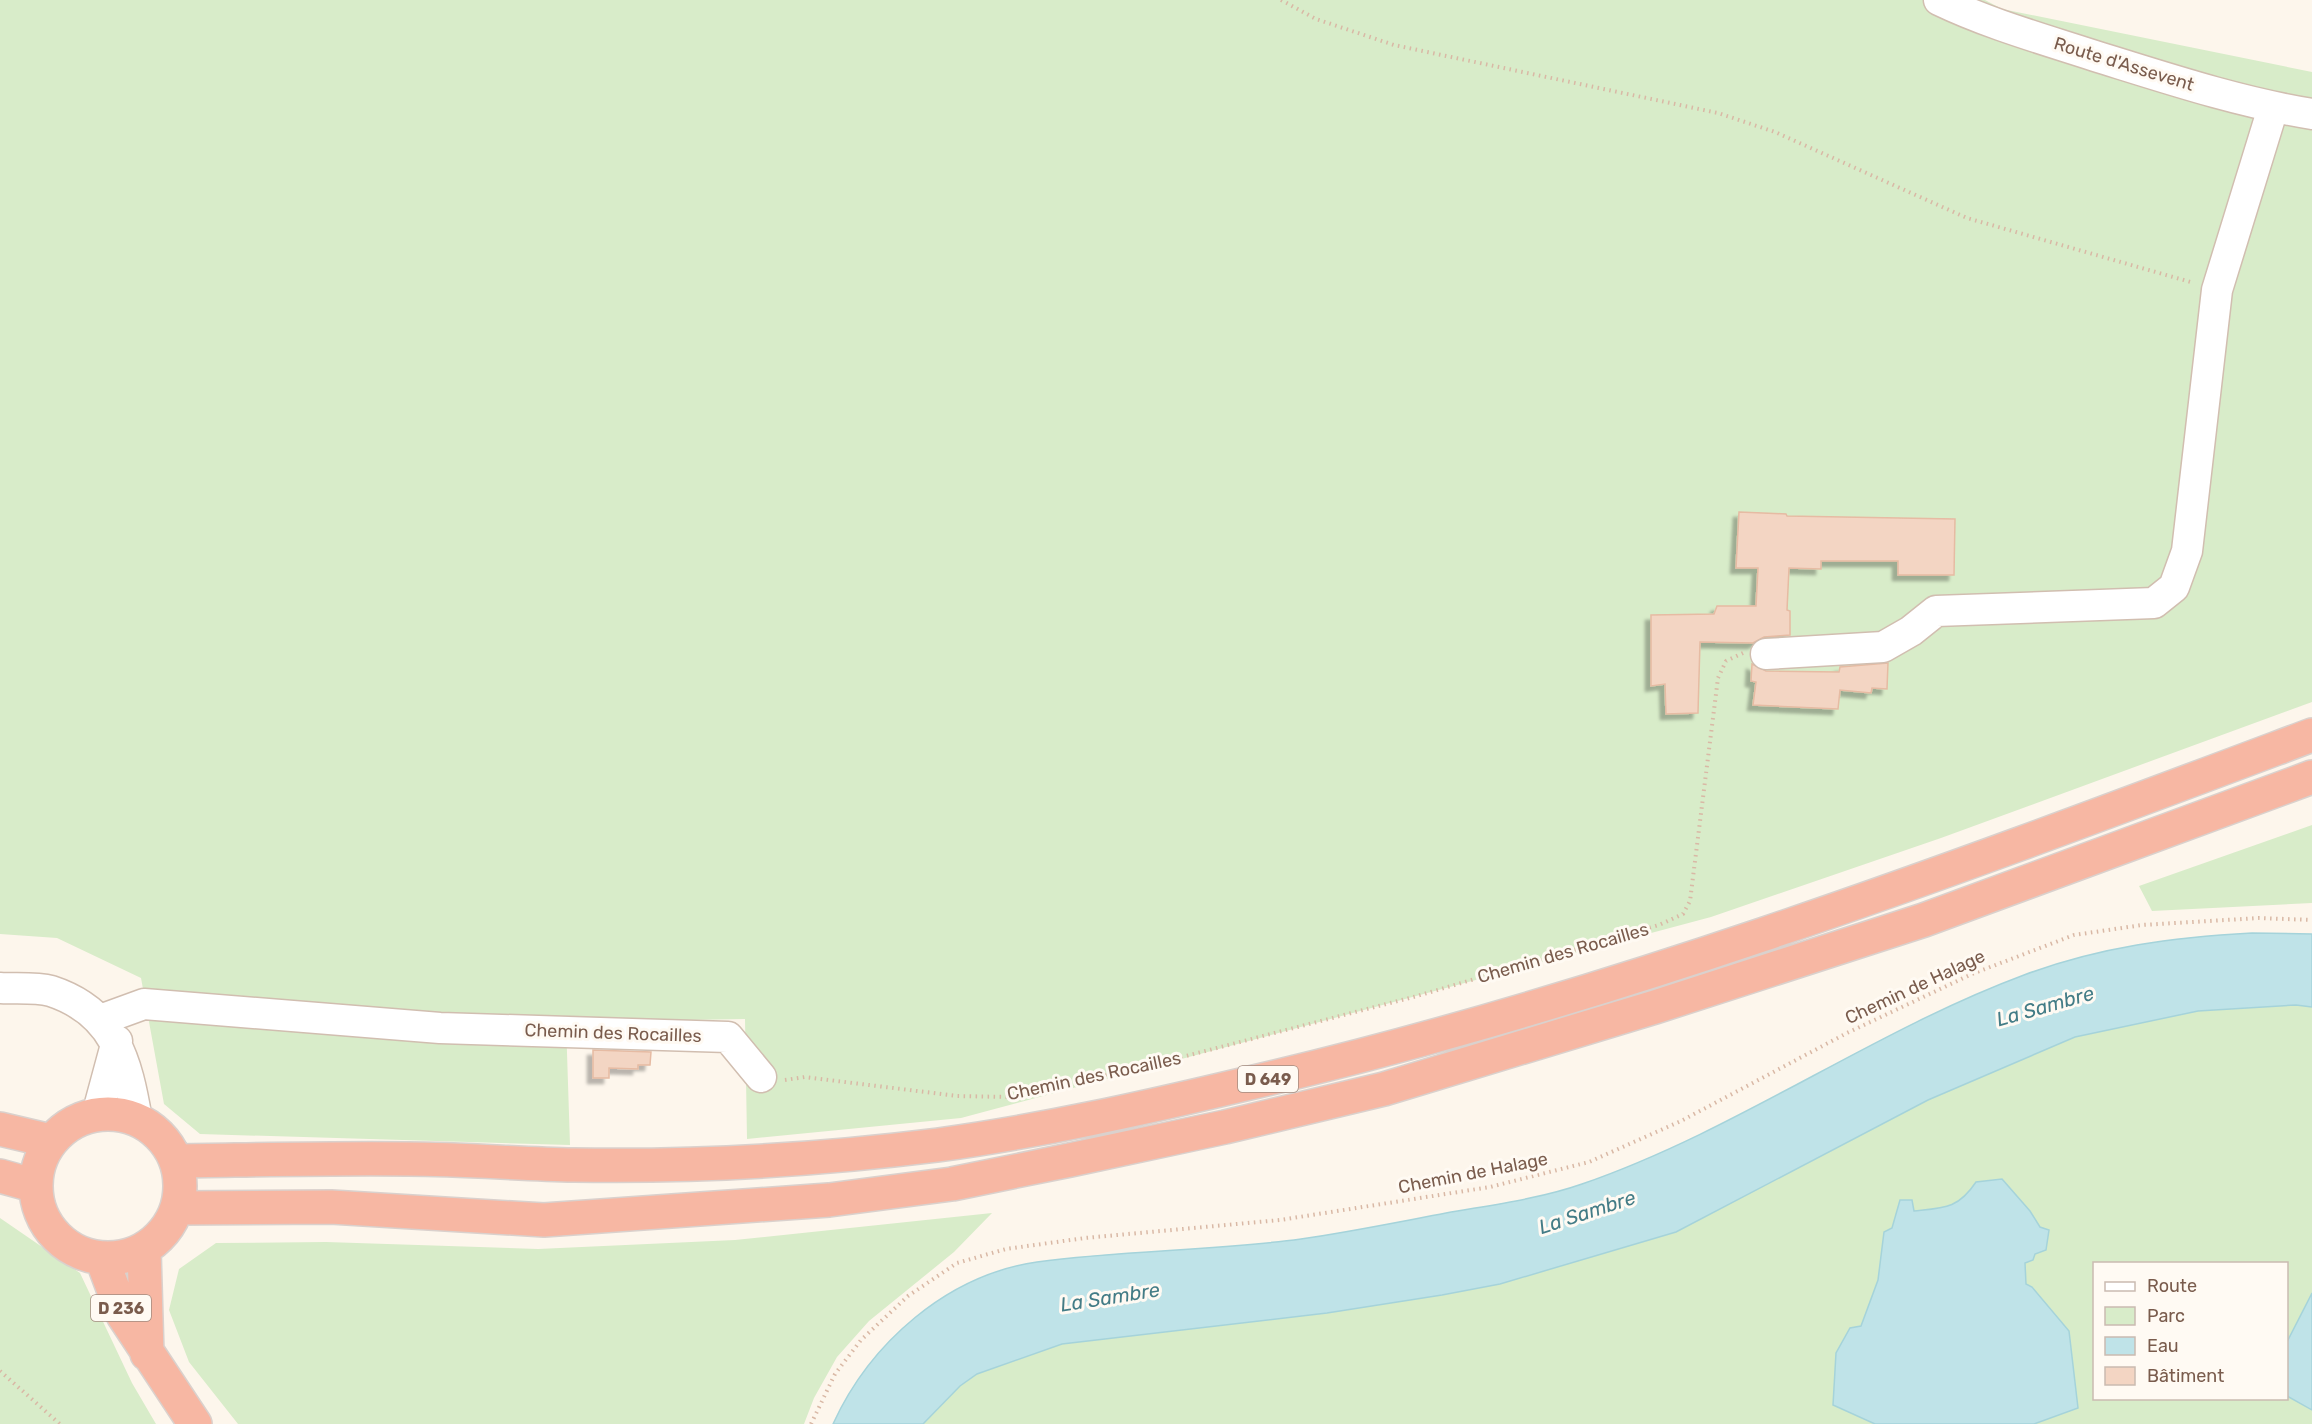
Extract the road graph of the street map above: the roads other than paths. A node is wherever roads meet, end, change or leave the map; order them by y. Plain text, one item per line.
1 (1939, 0) edge
2 (2273, 108) junction
3 (2312, 114) edge
4 (1766, 654) road end
5 (2312, 735) edge
6 (2312, 777) edge
7 (0, 988) edge
8 (109, 1031) junction
9 (761, 1077) road end
10 (97, 1115) junction
11 (137, 1120) junction
12 (0, 1129) edge
13 (51, 1141) junction
14 (176, 1161) junction
15 (0, 1176) edge
16 (36, 1186) junction
17 (178, 1208) junction
18 (144, 1250) junction
19 (102, 1259) junction
20 (147, 1354) junction
21 (195, 1424) edge

1 - 2 street, Route d'Assevent
2 - 3 street, Route d'Assevent
2 - 4 street
5 - 14 highway, D 649
6 - 17 highway, D 649
7 - 8 street
8 - 9 street, Chemin des Rocailles
8 - 10 street
8 - 11 street
10 - 11 highway
10 - 13 highway
11 - 14 highway
12 - 13 highway
13 - 16 highway
14 - 17 highway
15 - 16 highway
16 - 19 highway
17 - 18 highway
18 - 19 highway
18 - 20 highway, D 236
19 - 20 highway, D 236
20 - 21 highway, D 236

